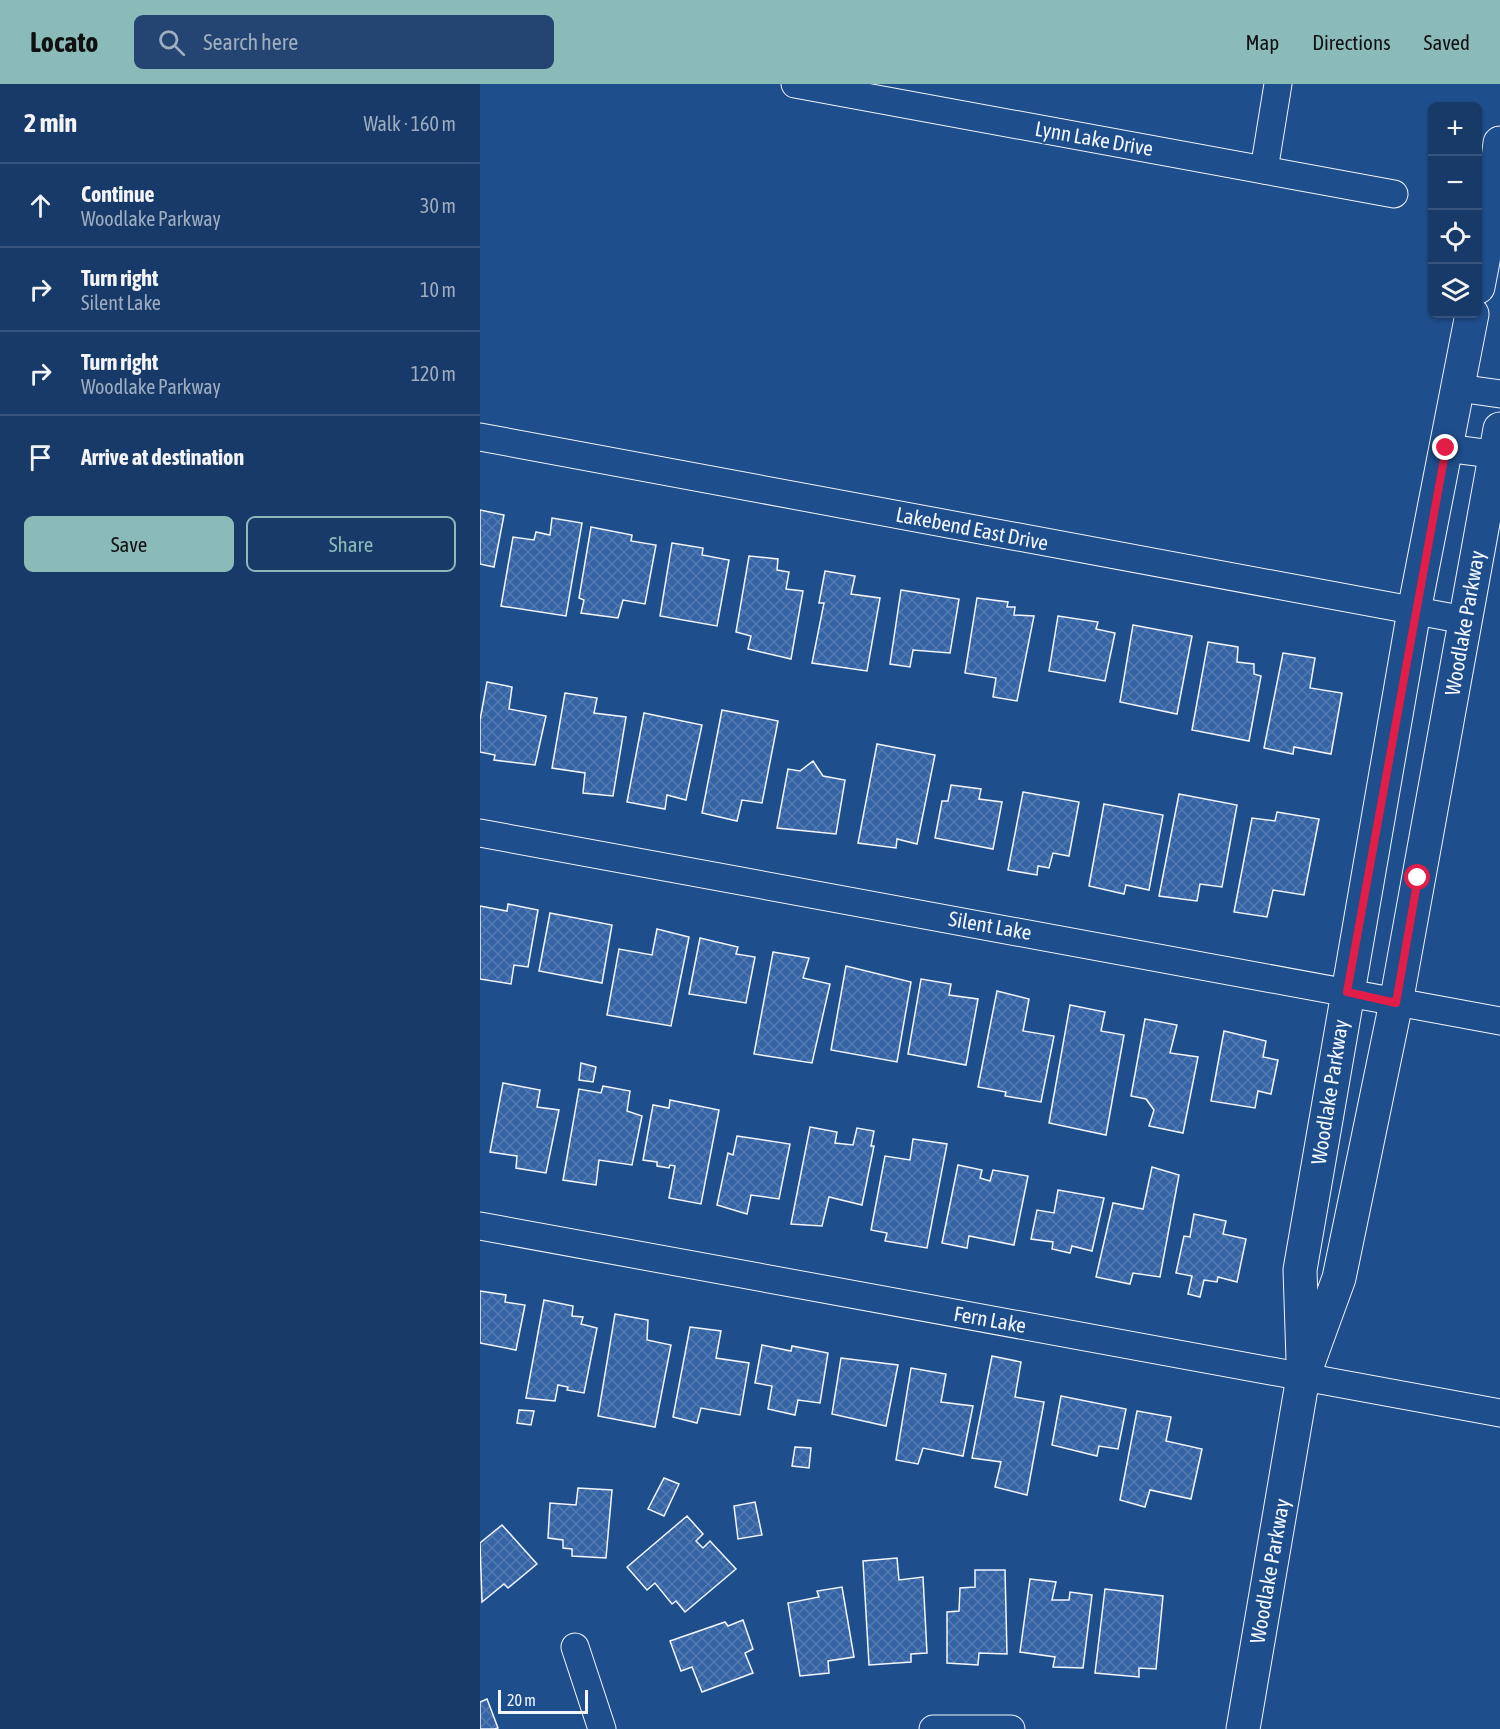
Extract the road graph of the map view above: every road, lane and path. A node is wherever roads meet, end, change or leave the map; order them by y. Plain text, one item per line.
1 (795, 84) edge
2 (1278, 84) edge
3 (1500, 143) edge
4 (1264, 170) junction
5 (1394, 194) dead end
6 (1482, 266) edge
7 (1471, 318) edge
8 (1458, 388) junction
9 (1500, 394) edge
10 (480, 437) edge
11 (1498, 446) edge
12 (1446, 448) junction
13 (1414, 611) junction
14 (1465, 620) junction
15 (480, 833) edge
16 (1347, 992) junction
17 (1396, 1003) junction
18 (1500, 1021) edge
19 (480, 1226) edge
20 (1303, 1377) junction
21 (1500, 1413) edge
22 (575, 1647) dead end
23 (602, 1729) edge
24 (933, 1729) edge
25 (1011, 1729) edge
26 (1243, 1729) edge

1 - 4 street, Lynn Lake Drive
2 - 4 street
3 - 6 street
4 - 5 street, Lynn Lake Drive
7 - 8 street, Woodlake Parkway
8 - 9 street
8 - 12 street, Woodlake Parkway
10 - 13 street, Lakebend East Drive
11 - 12 street
11 - 14 street, Woodlake Parkway
12 - 13 street, Woodlake Parkway
13 - 14 street, Lakebend East Drive
13 - 16 street, Woodlake Parkway
14 - 17 street, Woodlake Parkway
15 - 16 street, Silent Lake
16 - 17 street, Silent Lake
16 - 20 street, Woodlake Parkway
17 - 18 street, Silent Lake
17 - 20 street, Woodlake Parkway
19 - 20 street, Fern Lake
20 - 21 street, Fern Lake
20 - 26 street, Woodlake Parkway
22 - 23 street
24 - 25 street

